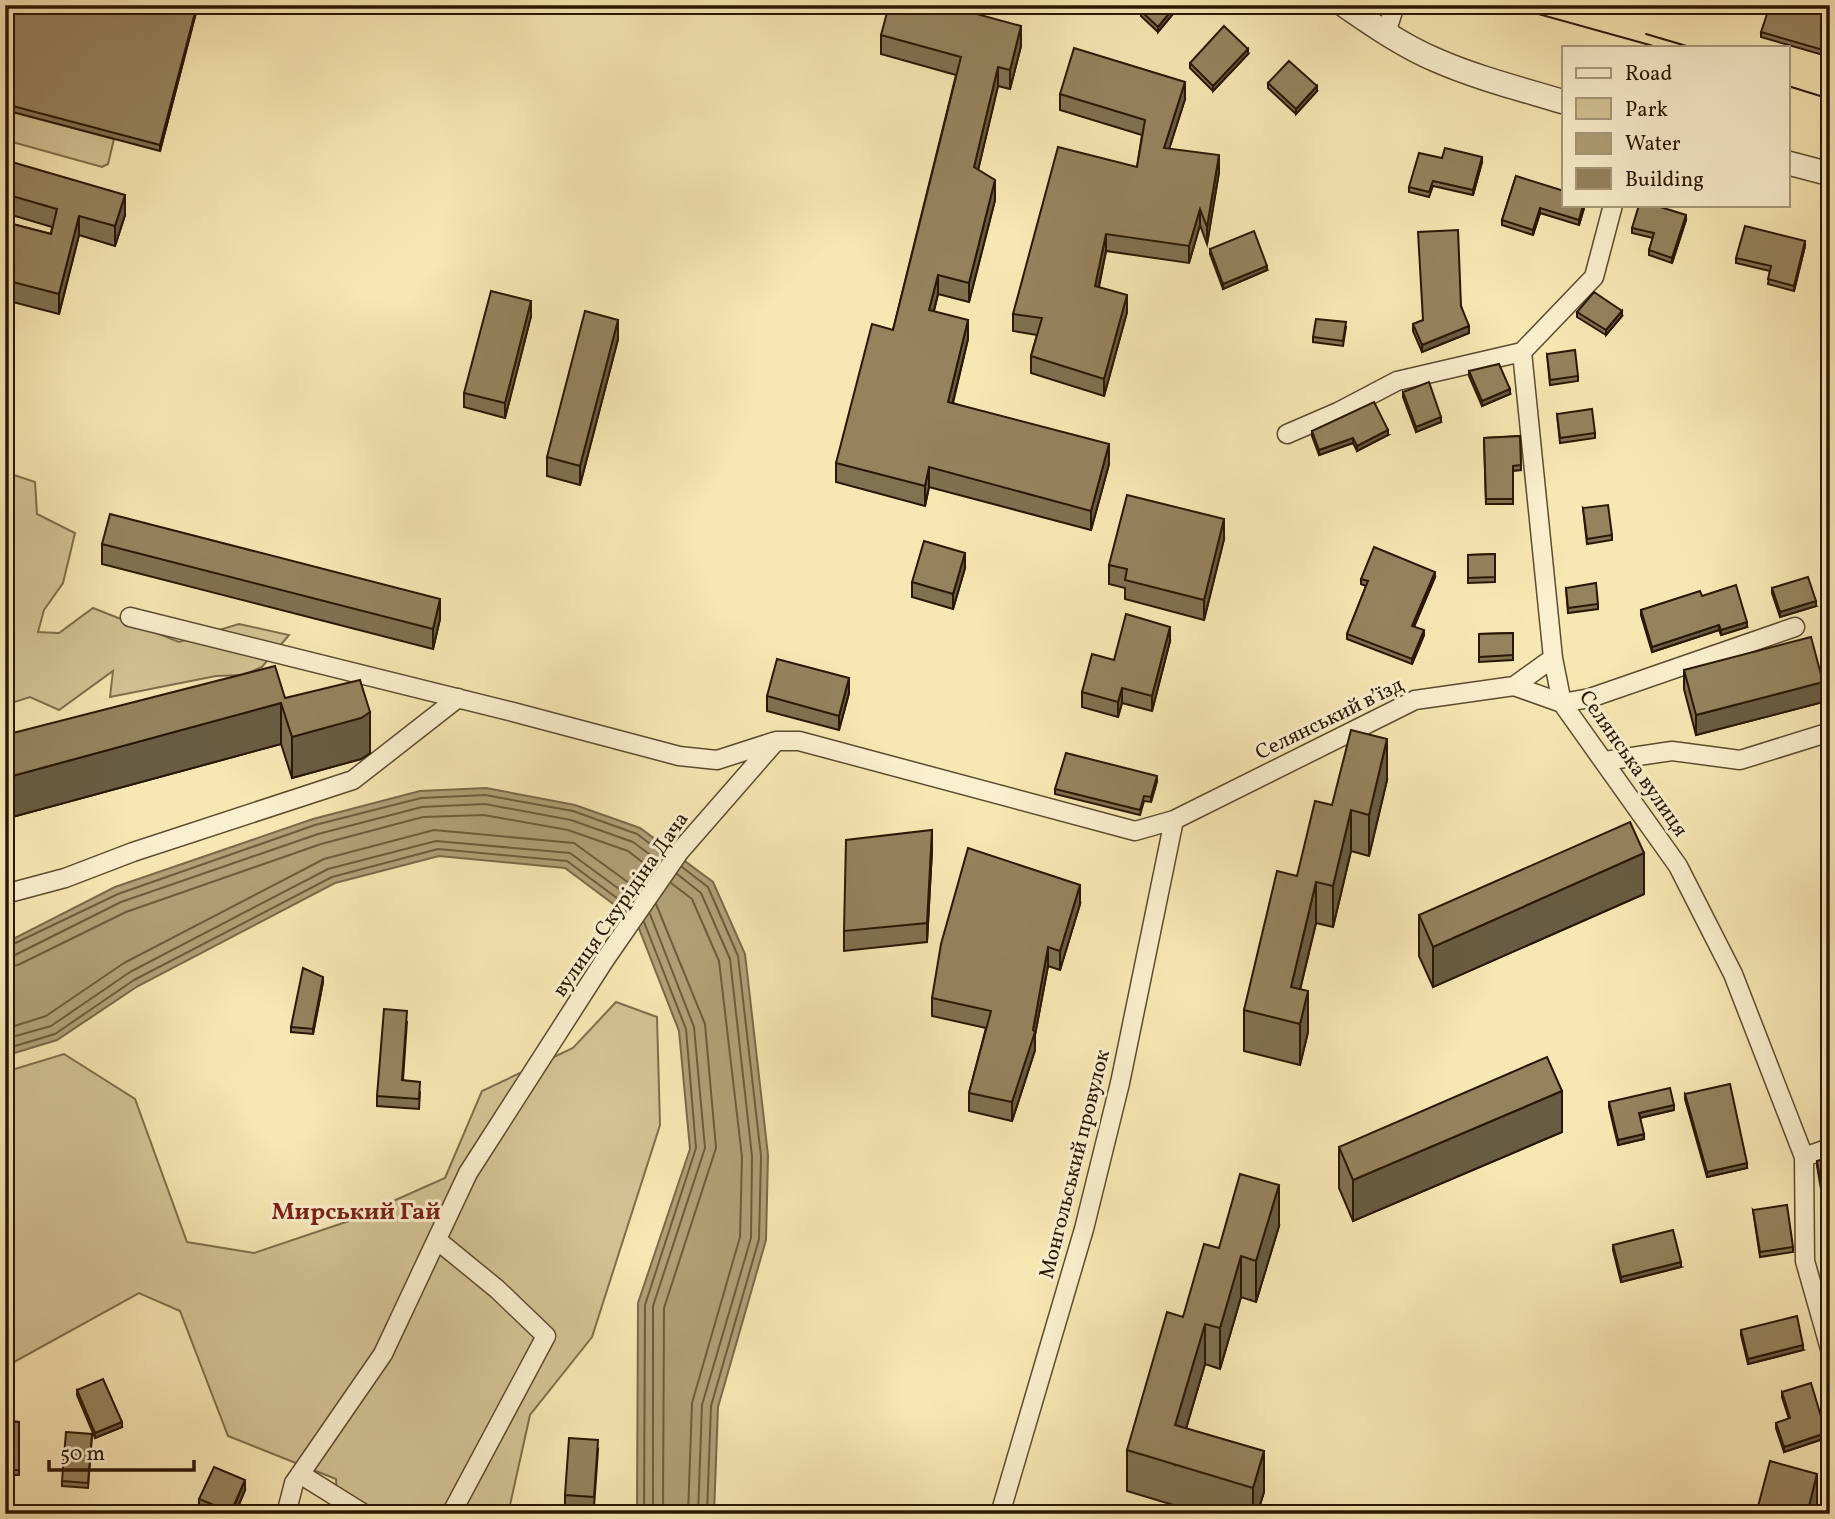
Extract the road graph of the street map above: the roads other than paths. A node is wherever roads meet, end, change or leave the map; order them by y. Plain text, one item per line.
1 (1343, 5) edge
2 (1395, 5) edge
3 (1386, 33) junction
4 (1562, 101) edge
5 (1790, 164) edge
6 (1830, 174) edge
7 (1613, 206) edge
8 (1522, 352) junction
9 (1287, 434) dead end
10 (130, 617) dead end
11 (1795, 627) dead end
12 (1553, 658) junction
13 (1514, 685) junction
14 (458, 698) junction
15 (1562, 703) junction
16 (1830, 732) edge
17 (776, 741) junction
18 (1605, 761) junction
19 (1174, 820) junction
20 (5, 894) edge
21 (1830, 1148) edge
22 (1804, 1157) junction
23 (437, 1240) junction
24 (1830, 1349) edge
25 (300, 1474) junction
26 (286, 1514) edge
27 (364, 1514) edge
28 (452, 1514) edge
29 (1000, 1514) edge

1 - 3 street
2 - 3 street
3 - 4 street
5 - 6 street
7 - 8 street
8 - 9 street
8 - 12 street, Селянська вулиця
10 - 14 street
11 - 15 street
12 - 13 street, Селянський вʼїзд
12 - 15 street, Селянська вулиця
13 - 15 street, Селянський вʼїзд
13 - 19 street, Селянський вʼїзд
14 - 17 street
14 - 20 street
15 - 18 street, Селянська вулиця
16 - 18 street
17 - 19 street
17 - 23 street, вулиця Скурідіна Дача
18 - 22 street, Селянська вулиця
19 - 29 street, Монгольський провулок
21 - 22 street
22 - 24 street, Селянська вулиця
23 - 25 street, вулиця Скурідіна Дача
23 - 28 street
25 - 26 street, вулиця Скурідіна Дача
25 - 27 street

